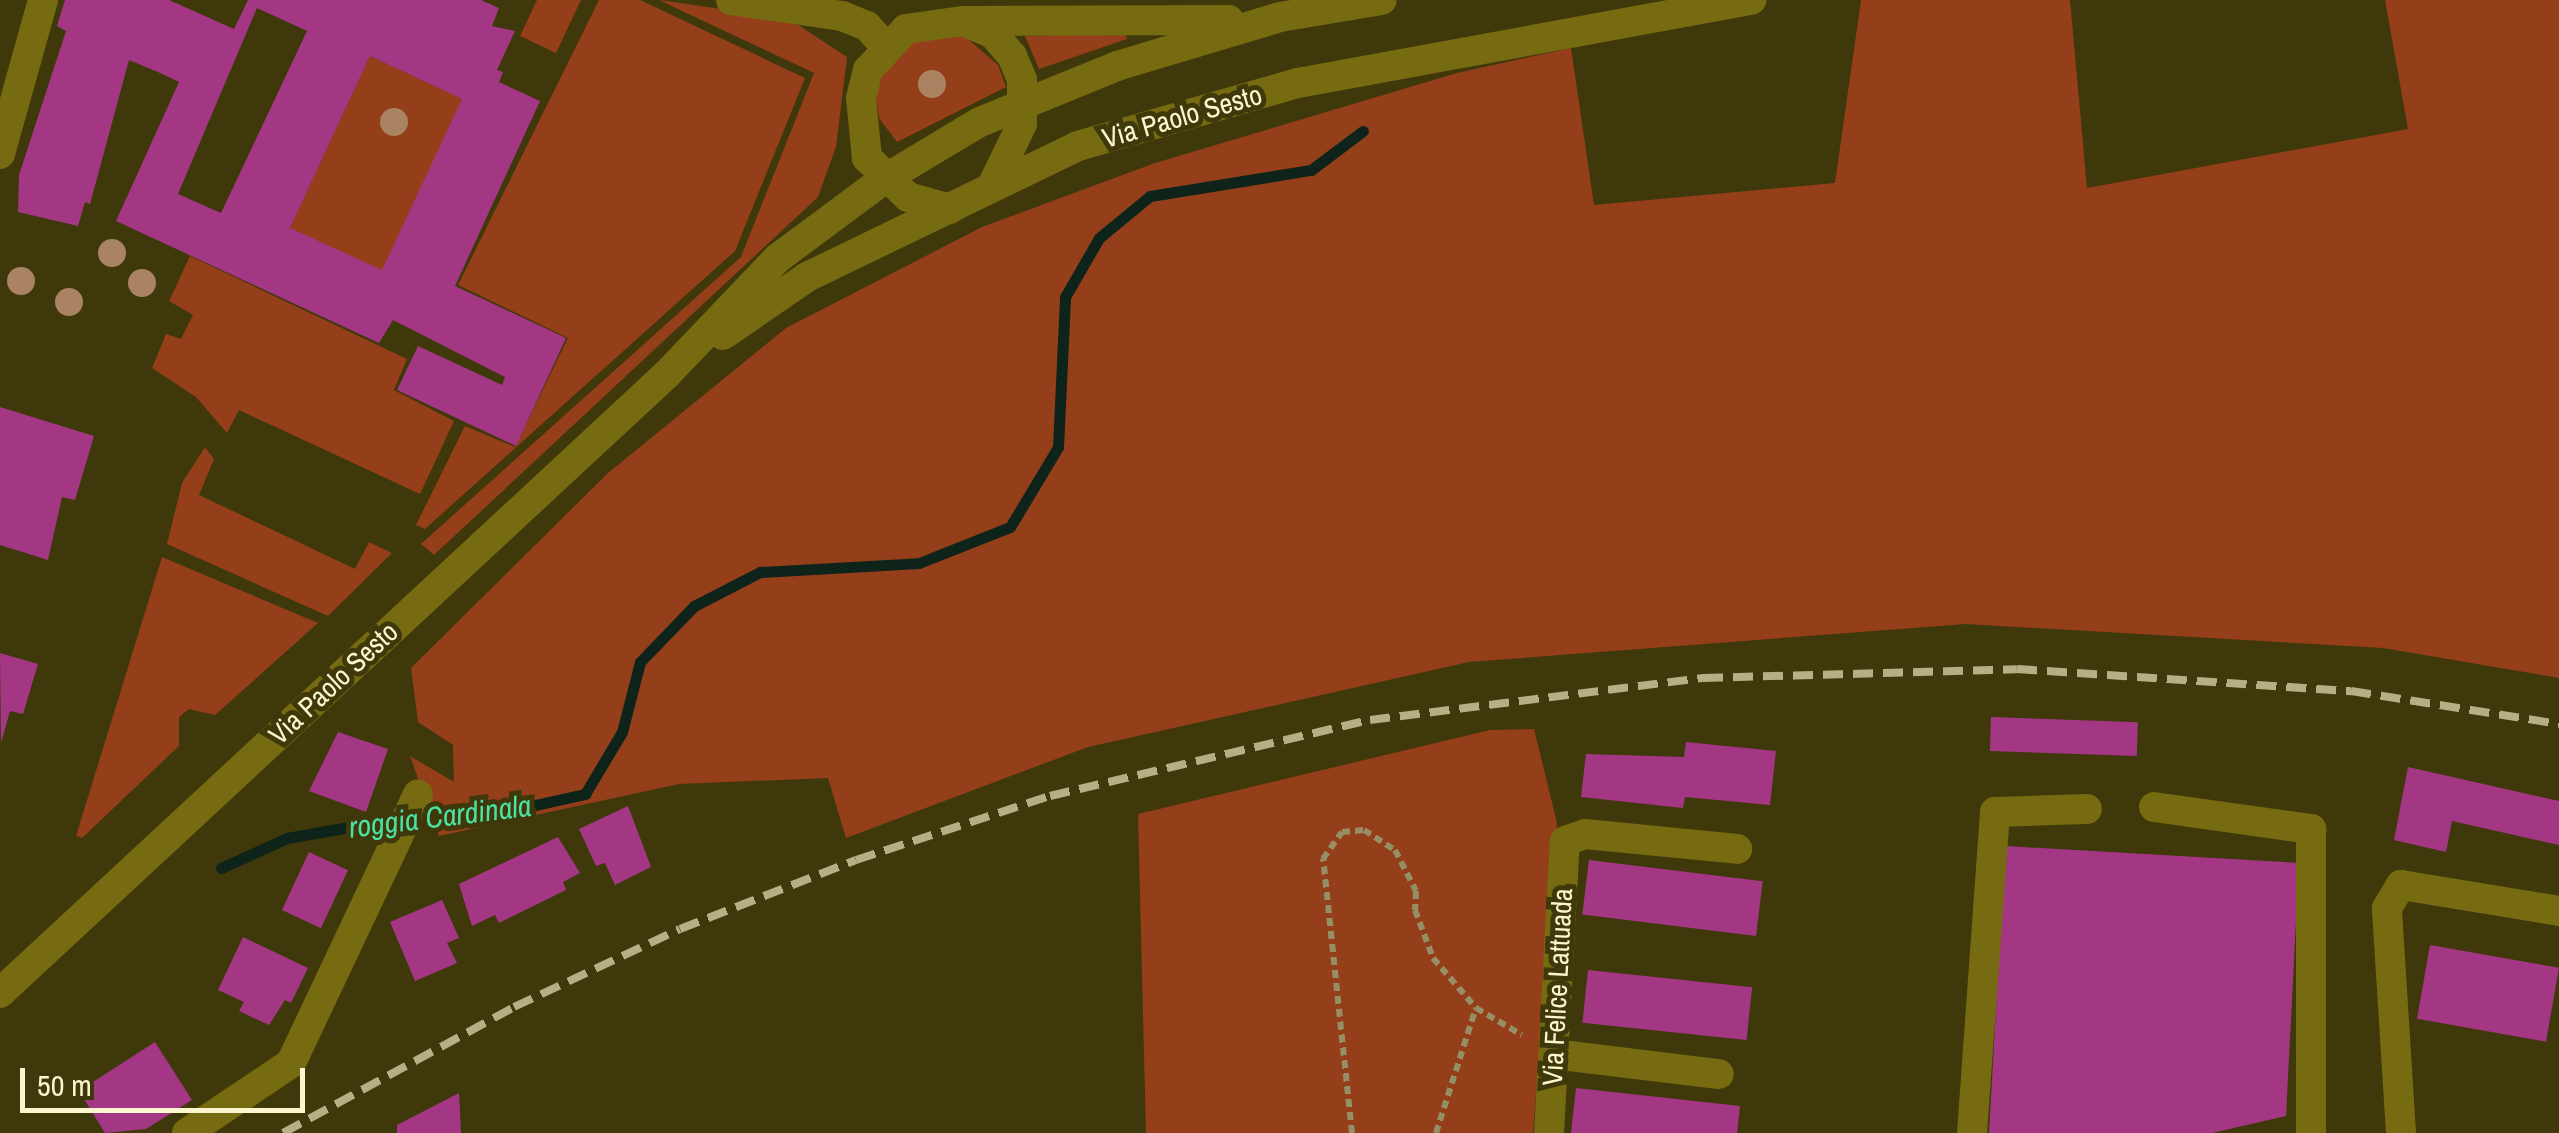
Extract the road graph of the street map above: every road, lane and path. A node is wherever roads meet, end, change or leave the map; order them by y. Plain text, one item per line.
1 (43, 0) edge
2 (731, 0) edge
3 (1382, 0) edge
4 (1751, 0) edge
5 (1290, 8) edge
6 (962, 21) junction
7 (884, 46) junction
8 (10, 79) edge
9 (1024, 103) junction
10 (0, 154) edge
11 (883, 180) junction
12 (992, 186) junction
13 (950, 210) junction
14 (666, 374) junction
15 (418, 794) dead end
16 (2154, 807) dead end
17 (2087, 809) dead end
18 (1737, 849) dead end
19 (2559, 911) edge
20 (0, 993) edge
21 (1476, 1008) junction
22 (1553, 1054) junction
23 (1718, 1074) dead end
24 (187, 1133) edge
25 (1352, 1133) edge
26 (1436, 1133) edge
27 (1549, 1133) edge
28 (1972, 1133) edge
29 (2311, 1133) edge
30 (2401, 1133) edge

1 - 8 street
2 - 7 street
3 - 5 street, Via Paolo Sesto
4 - 12 street, Via Paolo Sesto
5 - 6 street, Via Paolo Sesto
5 - 9 street, Via Paolo Sesto
6 - 7 street, Via Paolo Sesto
6 - 9 street
7 - 11 street
8 - 10 street
9 - 11 street, Via Paolo Sesto
9 - 12 street
11 - 13 street
11 - 14 street, Via Paolo Sesto
12 - 13 street, Via Paolo Sesto
13 - 14 street, Via Paolo Sesto
14 - 20 street, Via Paolo Sesto
15 - 24 street
16 - 29 street
17 - 28 street
18 - 22 street, Via Felice Lattuada
19 - 30 street
21 - 22 path
21 - 25 path
21 - 26 path
22 - 23 street
22 - 27 street, Via Felice Lattuada

